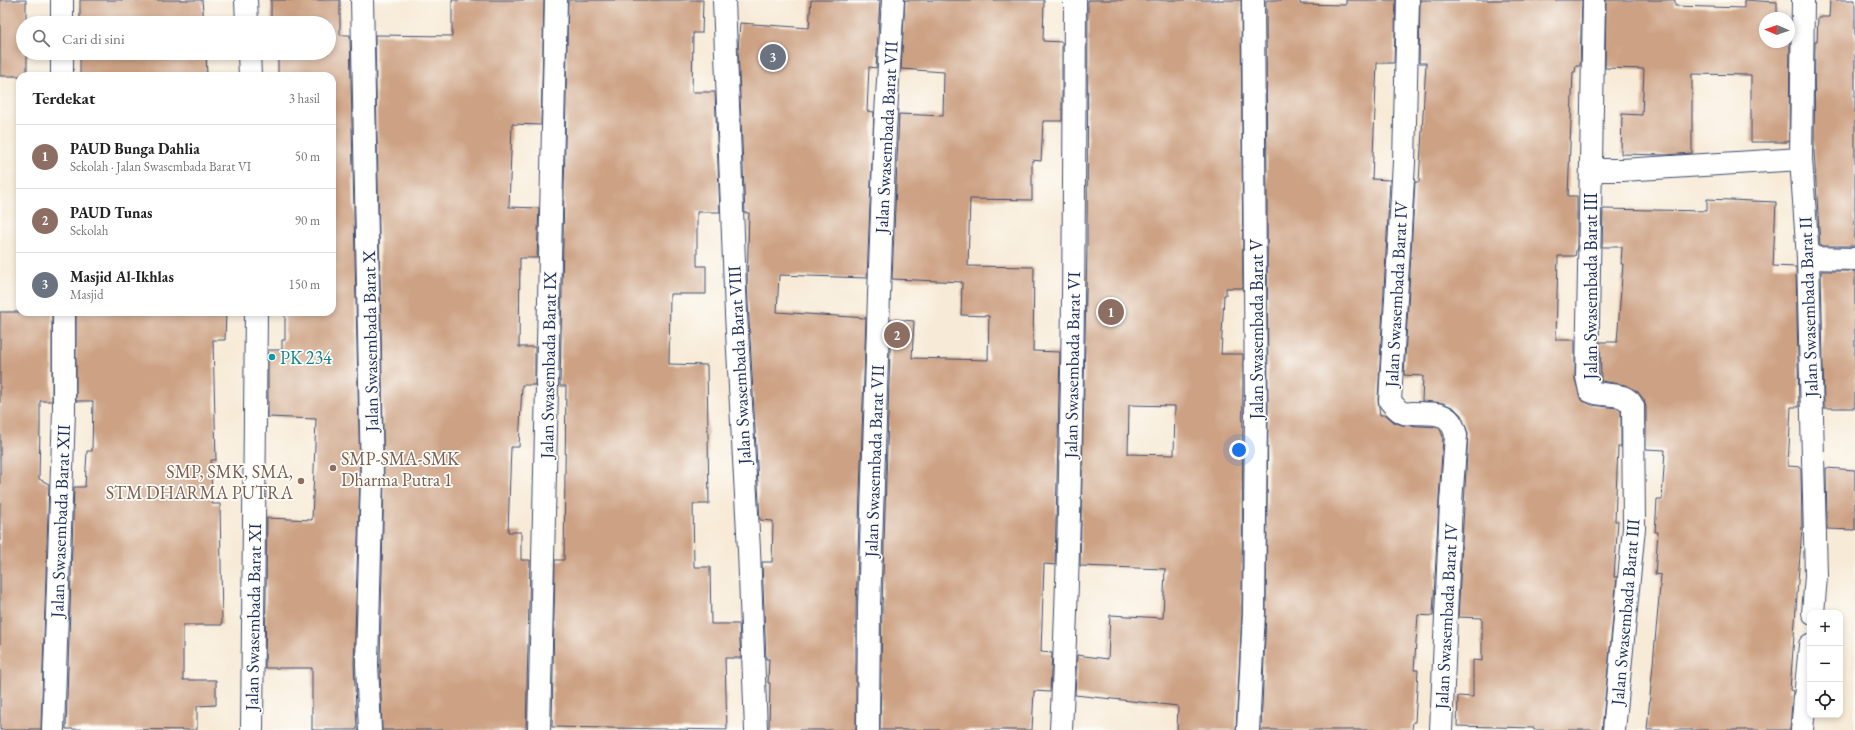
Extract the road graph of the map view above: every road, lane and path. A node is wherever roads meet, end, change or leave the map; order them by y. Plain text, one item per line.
1 (62, 0) edge
2 (246, 0) edge
3 (362, 0) edge
4 (556, 0) edge
5 (724, 0) edge
6 (892, 0) edge
7 (1075, 0) edge
8 (1253, 0) edge
9 (1408, 0) edge
10 (1594, 0) edge
11 (1803, 0) edge
12 (62, 16) edge
13 (247, 16) edge
14 (62, 60) edge
15 (249, 60) edge
16 (62, 72) edge
17 (250, 72) edge
18 (1801, 159) junction
19 (1591, 170) junction
20 (1808, 258) junction
21 (1855, 259) edge
22 (64, 316) edge
23 (256, 316) edge
24 (1813, 610) edge
25 (1810, 646) edge
26 (53, 730) edge
27 (252, 730) edge
28 (370, 730) edge
29 (540, 730) edge
30 (756, 730) edge
31 (868, 730) edge
32 (1061, 730) edge
33 (1248, 730) edge
34 (1441, 730) edge
35 (1614, 730) edge
36 (1802, 730) edge

1 - 12 street
2 - 13 street
3 - 28 street, Jalan Swasembada Barat X
4 - 29 street, Jalan Swasembada Barat IX
5 - 30 street, Jalan Swasembada Barat VIII
6 - 31 street, Jalan Swasembada Barat VII
7 - 32 street, Jalan Swasembada Barat VI
8 - 33 street, Jalan Swasembada Barat V
9 - 34 street, Jalan Swasembada Barat IV
10 - 19 street, Jalan Swasembada Barat III
11 - 18 street, Jalan Swasembada Barat II
14 - 16 street
15 - 17 street
18 - 19 street
18 - 20 street, Jalan Swasembada Barat II
19 - 35 street, Jalan Swasembada Barat III
20 - 21 street
20 - 24 street, Jalan Swasembada Barat II
22 - 26 street, Jalan Swasembada Barat XII
23 - 27 street, Jalan Swasembada Barat XI
25 - 36 street

